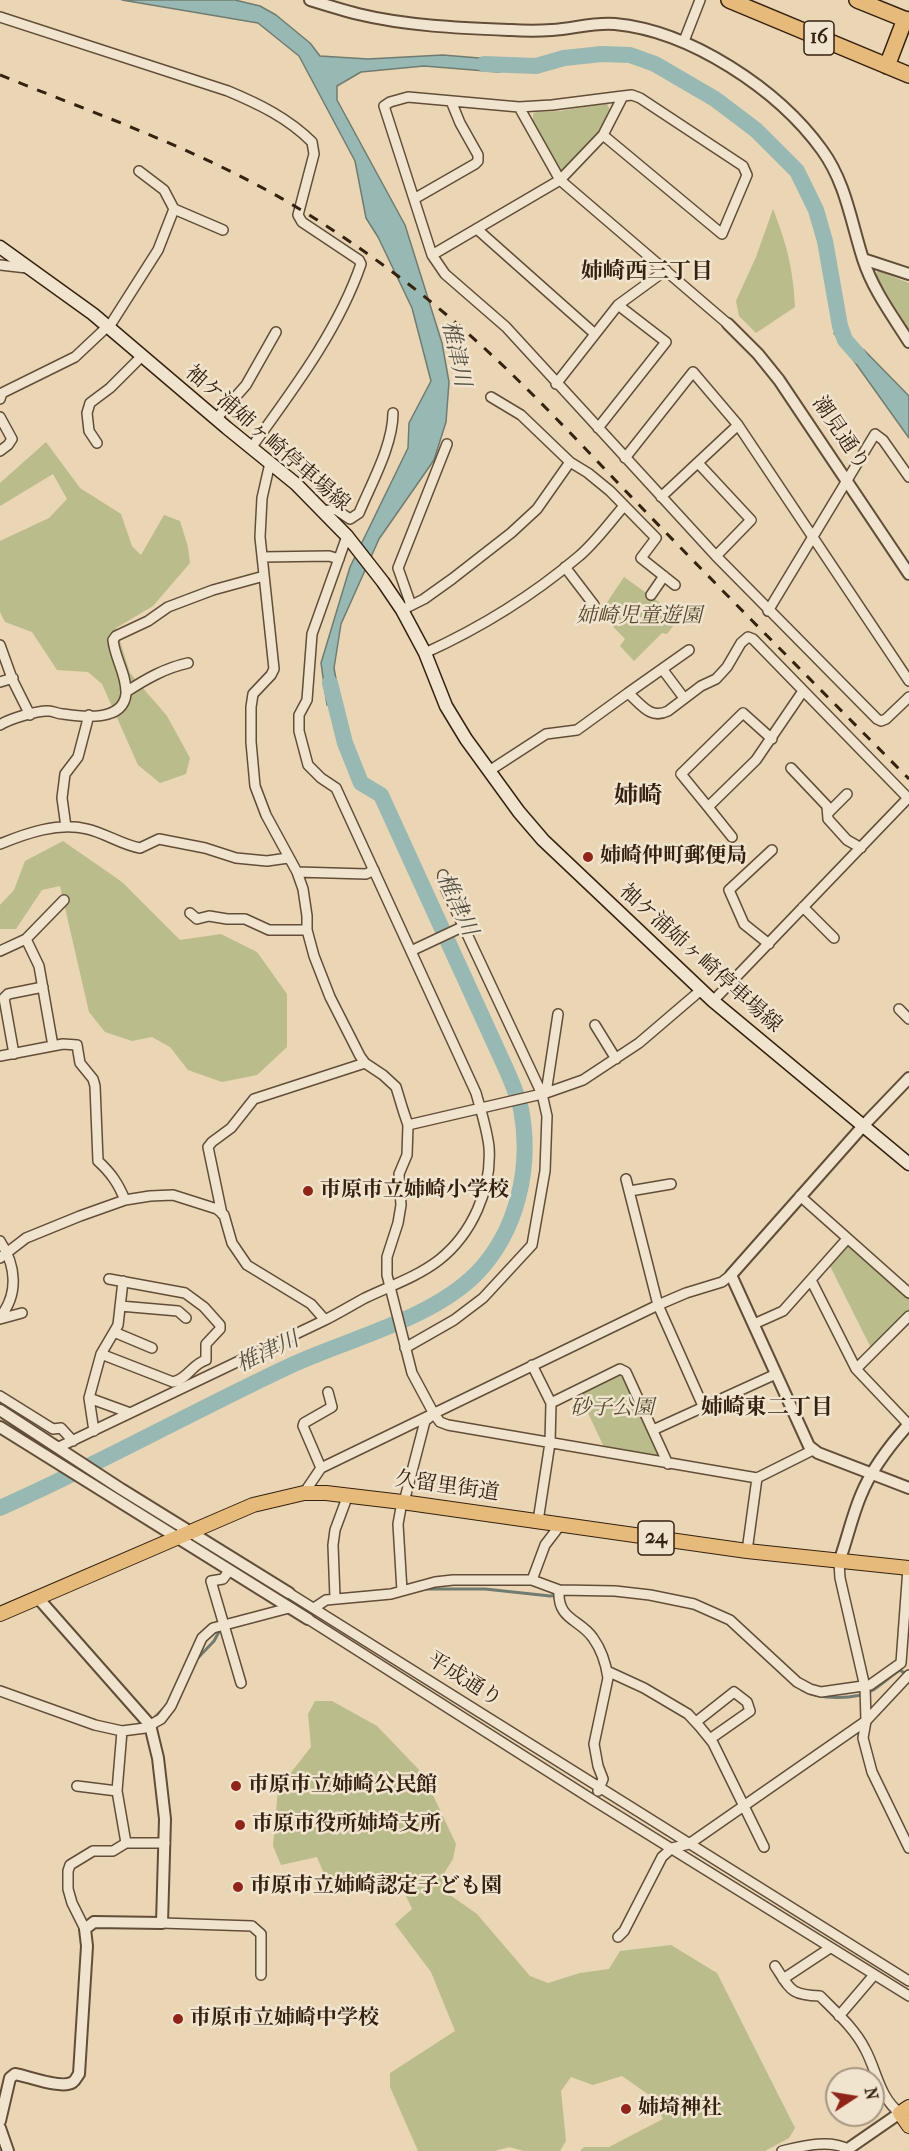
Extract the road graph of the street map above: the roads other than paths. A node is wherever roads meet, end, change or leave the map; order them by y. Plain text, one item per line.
1 (310, 0) edge
2 (700, 0) edge
3 (729, 0) edge
4 (857, 0) edge
5 (0, 17) edge
6 (907, 20) edge
7 (684, 41) junction
8 (887, 66) junction
9 (909, 75) edge
10 (623, 96) junction
11 (451, 101) junction
12 (519, 107) junction
13 (603, 135) junction
14 (139, 171) dead end
15 (560, 180) junction
16 (414, 199) junction
17 (174, 209) junction
18 (223, 230) dead end
19 (478, 230) junction
20 (0, 247) edge
21 (432, 255) junction
22 (863, 259) junction
23 (0, 265) edge
24 (30, 269) junction
25 (666, 270) junction
26 (909, 274) edge
27 (618, 304) junction
28 (728, 324) joint
29 (108, 327) junction
30 (276, 332) dead end
31 (595, 334) junction
32 (909, 342) edge
33 (142, 356) junction
34 (556, 384) junction
35 (491, 397) dead end
36 (0, 399) edge
37 (393, 413) dead end
38 (0, 417) edge
39 (216, 419) junction
40 (738, 425) junction
41 (598, 428) junction
42 (97, 443) dead end
43 (447, 444) dead end
44 (251, 448) junction
45 (0, 451) edge
46 (625, 458) junction
47 (570, 462) junction
48 (270, 463) junction
49 (698, 463) junction
50 (909, 477) edge
51 (847, 480) junction
52 (661, 497) junction
53 (624, 506) junction
54 (324, 511) junction
55 (347, 536) junction
56 (813, 536) junction
57 (262, 556) junction
58 (716, 556) junction
59 (339, 559) junction
60 (565, 567) junction
61 (909, 574) edge
62 (264, 576) junction
63 (664, 576) junction
64 (675, 585) dead end
65 (651, 595) dead end
66 (594, 605) dead end
67 (407, 608) junction
68 (768, 611) junction
69 (0, 645) edge
70 (689, 650) dead end
71 (425, 653) junction
72 (188, 663) dead end
73 (663, 670) junction
74 (13, 678) junction
75 (909, 681) edge
76 (0, 682) edge
77 (803, 691) junction
78 (126, 692) junction
79 (628, 693) junction
80 (909, 697) edge
81 (684, 698) junction
82 (30, 715) junction
83 (89, 715) junction
84 (0, 725) edge
85 (772, 739) junction
86 (791, 768) dead end
87 (489, 771) junction
88 (847, 794) dead end
89 (909, 798) edge
90 (708, 807) junction
91 (828, 813) junction
92 (66, 827) junction
93 (727, 835) dead end
94 (0, 844) edge
95 (861, 848) junction
96 (772, 850) dead end
97 (288, 858) junction
98 (374, 870) junction
99 (297, 872) junction
100 (443, 875) dead end
101 (64, 900) dead end
102 (803, 907) junction
103 (190, 913) dead end
104 (462, 927) junction
105 (307, 930) junction
106 (834, 938) dead end
107 (26, 939) junction
108 (769, 944) junction
109 (0, 951) edge
110 (411, 951) junction
111 (43, 987) junction
112 (701, 990) junction
113 (713, 1001) junction
114 (898, 1008) dead end
115 (558, 1014) dead end
116 (909, 1018) edge
117 (595, 1025) dead end
118 (53, 1046) junction
119 (14, 1054) junction
120 (0, 1056) edge
121 (616, 1059) junction
122 (365, 1063) junction
123 (909, 1078) edge
124 (544, 1094) junction
125 (481, 1108) junction
126 (408, 1125) junction
127 (862, 1126) junction
128 (909, 1164) edge
129 (626, 1179) dead end
130 (671, 1184) dead end
131 (630, 1191) junction
132 (800, 1196) junction
133 (125, 1200) junction
134 (222, 1214) junction
135 (847, 1239) junction
136 (0, 1241) edge
137 (4, 1256) edge
138 (730, 1275) junction
139 (109, 1279) dead end
140 (810, 1280) junction
141 (123, 1281) junction
142 (389, 1287) junction
143 (909, 1293) edge
144 (657, 1305) junction
145 (120, 1306) junction
146 (22, 1313) dead end
147 (909, 1316) edge
148 (0, 1318) edge
149 (186, 1318) dead end
150 (325, 1320) junction
151 (754, 1324) junction
152 (114, 1332) junction
153 (152, 1348) dead end
154 (405, 1348) junction
155 (101, 1354) junction
156 (206, 1360) junction
157 (532, 1365) junction
158 (855, 1369) junction
159 (217, 1372) junction
160 (776, 1374) junction
161 (328, 1392) dead end
162 (0, 1396) edge
163 (89, 1398) junction
164 (550, 1403) junction
165 (703, 1406) junction
166 (0, 1410) edge
167 (130, 1413) junction
168 (434, 1414) junction
169 (909, 1425) edge
170 (0, 1427) edge
171 (653, 1430) junction
172 (94, 1431) junction
173 (73, 1441) junction
174 (550, 1443) junction
175 (61, 1448) junction
176 (813, 1450) junction
177 (668, 1464) junction
178 (321, 1468) junction
179 (871, 1474) junction
180 (757, 1478) junction
181 (909, 1488) edge
182 (304, 1493) junction
183 (348, 1495) junction
184 (403, 1502) junction
185 (538, 1521) junction
186 (561, 1524) junction
187 (192, 1531) junction
188 (177, 1537) junction
189 (747, 1551) junction
190 (839, 1562) junction
191 (908, 1568) edge
192 (229, 1571) junction
193 (532, 1580) junction
194 (559, 1590) junction
195 (402, 1591) junction
196 (289, 1593) joint
197 (38, 1598) junction
198 (335, 1598) junction
199 (289, 1608) junction
200 (314, 1608) junction
201 (0, 1614) edge
202 (308, 1619) joint
203 (223, 1624) junction
204 (905, 1666) edge
205 (607, 1671) junction
206 (909, 1675) edge
207 (241, 1683) dead end
208 (865, 1687) junction
209 (0, 1691) edge
210 (866, 1721) junction
211 (696, 1722) junction
212 (150, 1725) junction
213 (122, 1731) junction
214 (710, 1739) junction
215 (77, 1786) dead end
216 (600, 1788) junction
217 (117, 1791) junction
218 (593, 1800) junction
219 (744, 1806) junction
220 (126, 1843) junction
221 (165, 1843) junction
222 (689, 1844) junction
223 (764, 1847) dead end
224 (672, 1848) junction
225 (909, 1848) edge
226 (162, 1923) junction
227 (85, 1929) junction
228 (618, 1937) dead end
229 (830, 1948) junction
230 (775, 1966) dead end
231 (261, 1975) dead end
232 (874, 1975) junction
233 (783, 1979) junction
234 (909, 1981) edge
235 (909, 1996) edge
236 (839, 2016) junction
237 (904, 2110) edge
238 (0, 2121) edge
239 (909, 2126) edge
240 (0, 2128) edge
241 (847, 2150) edge
242 (8, 2151) edge
243 (782, 2151) edge

1 - 7 street
2 - 7 street
3 - 8 highway, 16
4 - 6 highway, 16
5 - 44 street
6 - 8 highway, 16
7 - 22 street
8 - 9 highway, 16
10 - 12 street
10 - 13 street
10 - 13 street
11 - 12 street
11 - 16 street
11 - 16 street
12 - 15 street
13 - 15 street
14 - 17 street
15 - 19 street
15 - 25 street
16 - 21 street
17 - 18 street
17 - 29 street
19 - 21 street
19 - 31 street
20 - 24 main road, 袖ケ浦姉ヶ崎停車場線
21 - 34 street
22 - 26 street
22 - 32 street
23 - 24 street
24 - 29 main road, 袖ケ浦姉ヶ崎停車場線
25 - 27 street
25 - 28 street
27 - 31 street
27 - 41 street
28 - 51 street, 潮見通り
29 - 33 main road, 袖ケ浦姉ヶ崎停車場線
29 - 36 street
30 - 39 street
31 - 34 street
33 - 39 main road, 袖ケ浦姉ヶ崎停車場線
33 - 42 street
34 - 41 street
35 - 47 street
37 - 54 street
38 - 45 street
39 - 44 main road, 袖ケ浦姉ヶ崎停車場線
40 - 46 street
40 - 49 street
40 - 56 street
41 - 46 street
43 - 67 street
44 - 48 main road, 袖ケ浦姉ヶ崎停車場線
46 - 52 street
47 - 53 street
47 - 67 street
48 - 54 main road, 袖ケ浦姉ヶ崎停車場線
48 - 57 street
49 - 52 street
49 - 58 street
50 - 51 street
51 - 56 street
51 - 61 street, 潮見通り
52 - 58 street
53 - 60 street
53 - 63 street
54 - 55 main road, 袖ケ浦姉ヶ崎停車場線
55 - 59 street
55 - 67 main road, 袖ケ浦姉ヶ崎停車場線
56 - 68 street
56 - 75 street
57 - 59 street
57 - 62 street
58 - 68 street
59 - 98 street
60 - 66 street
60 - 71 street
62 - 78 street
62 - 97 street
63 - 64 street
63 - 65 street
67 - 71 main road, 袖ケ浦姉ヶ崎停車場線
68 - 80 street
69 - 74 street
70 - 73 street
71 - 87 main road, 袖ケ浦姉ヶ崎停車場線
72 - 78 street
73 - 79 street
73 - 81 street
74 - 76 street
74 - 82 street
77 - 81 street
77 - 85 street
77 - 89 street
78 - 83 street
79 - 81 street
79 - 87 street
82 - 83 street
82 - 84 street
83 - 92 street
85 - 90 street
85 - 90 street
86 - 91 street
87 - 112 main road, 袖ケ浦姉ヶ崎停車場線
88 - 91 street
89 - 95 street
90 - 93 street
91 - 95 street
92 - 94 street
92 - 97 street
95 - 102 street
96 - 108 street
97 - 99 street
98 - 99 street
98 - 110 street
99 - 105 street
100 - 104 street
101 - 107 street
102 - 106 street
102 - 108 street
103 - 105 street
104 - 110 street
104 - 124 street
105 - 122 street
107 - 109 street
107 - 111 street
108 - 113 street
110 - 125 street
111 - 118 street
111 - 119 street
112 - 113 main road, 袖ケ浦姉ヶ崎停車場線
112 - 121 street
113 - 127 main road, 袖ケ浦姉ヶ崎停車場線
114 - 116 street
115 - 124 street
117 - 121 street
118 - 119 street
118 - 133 street
119 - 120 street
121 - 124 street
122 - 126 street
122 - 134 street
123 - 127 street
124 - 125 street
124 - 154 street
125 - 126 street
125 - 142 street
126 - 142 street
127 - 128 main road, 袖ケ浦姉ヶ崎停車場線
127 - 132 street
129 - 131 street
130 - 131 street
131 - 144 street
132 - 135 street
132 - 138 street
133 - 134 street
133 - 137 street
134 - 150 street
135 - 140 street
135 - 143 street
136 - 137 street
137 - 148 street
138 - 144 street
138 - 151 street
139 - 141 street
140 - 151 street
140 - 158 street
141 - 145 street
141 - 156 street
142 - 150 street
142 - 154 street
144 - 157 street
144 - 165 street
145 - 149 street
145 - 152 street
146 - 148 street
147 - 158 street
150 - 159 street
151 - 160 street
152 - 153 street
152 - 155 street
154 - 168 street
155 - 156 street
155 - 163 street
156 - 159 street
157 - 164 street
157 - 168 street
158 - 169 street
159 - 167 street
160 - 165 street
160 - 176 street
161 - 178 street
162 - 173 street
163 - 167 street
163 - 172 street
164 - 171 street
164 - 174 street
165 - 171 street
166 - 175 street, 平成通り
167 - 172 street
168 - 174 street
168 - 178 street
168 - 184 street
169 - 179 street
170 - 188 street, 平成通り
171 - 177 street
172 - 173 street
173 - 175 street
174 - 177 street
174 - 185 street
175 - 187 street, 平成通り
176 - 179 street
176 - 180 street
177 - 180 street
178 - 182 street
179 - 181 street
179 - 190 street
180 - 189 street
182 - 183 main road, 久留里街道 / 24
182 - 187 main road, 久留里街道 / 24
183 - 184 main road, 久留里街道 / 24
183 - 198 street
184 - 185 main road, 久留里街道 / 24
184 - 195 street
185 - 186 main road, 久留里街道 / 24
186 - 189 main road, 久留里街道 / 24
186 - 193 street
187 - 188 main road, 久留里街道 / 24
187 - 196 street, 平成通り
188 - 192 street, 平成通り
188 - 197 main road, 久留里街道 / 24
189 - 190 main road, 久留里街道 / 24
190 - 191 main road, 久留里街道 / 24
190 - 208 street
191 - 204 street
192 - 199 street, 平成通り
192 - 203 street
193 - 194 street
193 - 195 street
194 - 205 street
194 - 208 street
195 - 198 street
196 - 200 street, 平成通り
197 - 201 main road, 久留里街道 / 24
197 - 212 street
198 - 200 street
199 - 202 street, 平成通り
199 - 203 street
200 - 216 street, 平成通り
202 - 218 street, 平成通り
203 - 207 street
203 - 212 street
204 - 208 street
205 - 211 street
205 - 216 street
206 - 210 street
208 - 210 street
209 - 213 street
210 - 219 street
210 - 225 street
211 - 214 street
211 - 214 street
212 - 213 street
212 - 221 street
213 - 217 street
214 - 219 street
215 - 217 street
216 - 218 street
216 - 222 street, 平成通り
217 - 220 street
218 - 224 street, 平成通り
219 - 222 street
219 - 223 street
220 - 221 street
220 - 227 street
221 - 226 street
222 - 224 street
222 - 234 street, 平成通り
224 - 228 street
224 - 229 street, 平成通り
226 - 227 street
226 - 231 street
227 - 238 street
229 - 232 street, 平成通り
229 - 233 street
230 - 233 street
232 - 235 street, 平成通り
232 - 236 street
233 - 236 street
236 - 237 street
237 - 239 main road
237 - 241 street
240 - 242 street
241 - 243 street

